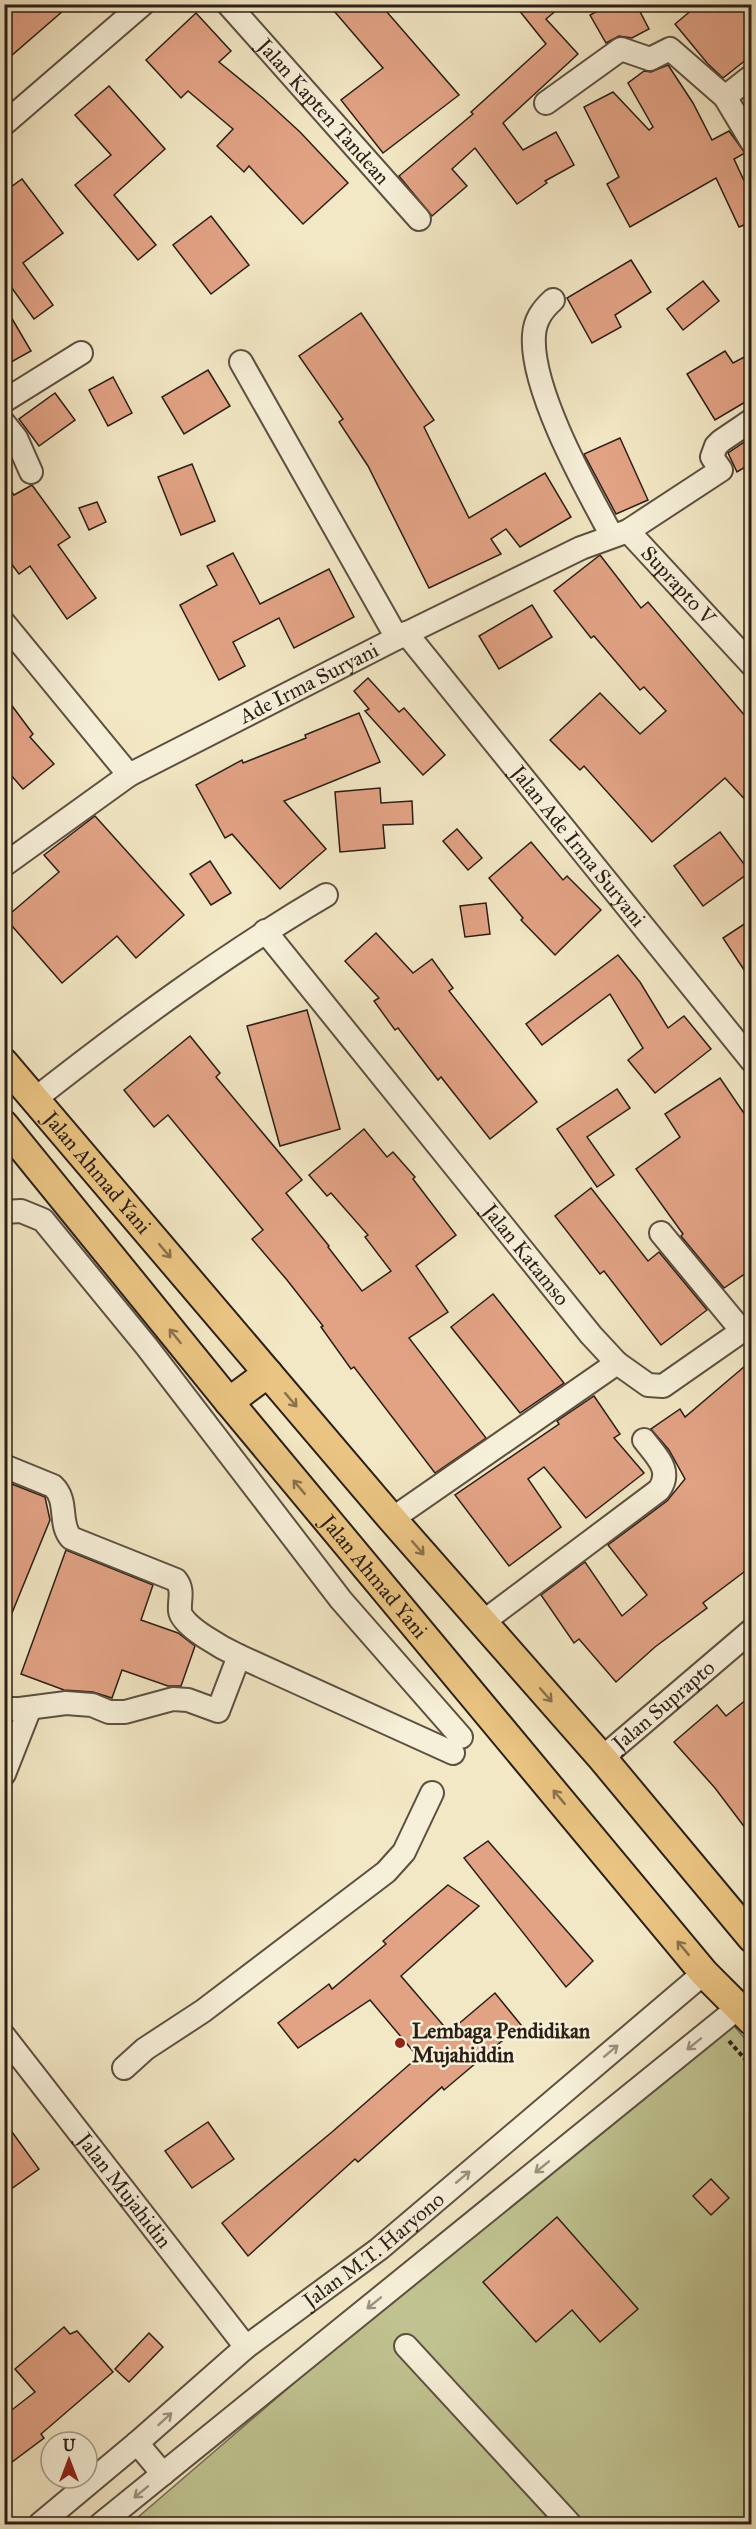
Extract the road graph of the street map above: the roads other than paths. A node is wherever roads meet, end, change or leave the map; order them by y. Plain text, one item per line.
1 (143, 4) edge
2 (228, 4) edge
3 (752, 76) edge
4 (725, 97) junction
5 (546, 103) dead end
6 (4, 124) edge
7 (752, 142) edge
8 (419, 219) dead end
9 (553, 300) dead end
10 (81, 353) dead end
11 (241, 362) dead end
12 (4, 401) edge
13 (752, 420) edge
14 (4, 423) edge
15 (31, 472) dead end
16 (620, 533) junction
17 (4, 623) edge
18 (402, 635) junction
19 (752, 665) edge
20 (129, 775) junction
21 (4, 865) edge
22 (326, 895) dead end
23 (265, 931) junction
24 (752, 1061) edge
25 (4, 1063) edge
26 (35, 1099) junction
27 (6, 1130) edge
28 (4, 1212) edge
29 (661, 1233) dead end
30 (749, 1326) edge
31 (617, 1363) junction
32 (268, 1373) junction
33 (229, 1402) junction
34 (644, 1440) dead end
35 (4, 1466) edge
36 (392, 1519) junction
37 (483, 1622) junction
38 (752, 1630) edge
39 (239, 1656) junction
40 (30, 1708) junction
41 (4, 1709) edge
42 (602, 1758) junction
43 (4, 1774) edge
44 (432, 1793) dead end
45 (747, 1924) edge
46 (704, 1973) junction
47 (745, 2014) edge
48 (4, 2037) edge
49 (124, 2068) dead end
50 (379, 2249) junction
51 (406, 2277) junction
52 (406, 2346) dead end
53 (246, 2347) junction
54 (137, 2443) junction
55 (162, 2474) junction
56 (40, 2524) edge
57 (100, 2524) edge
58 (570, 2524) edge

1 - 6 street
2 - 8 street, Jalan Kapten Tandean
3 - 4 street
4 - 5 street
4 - 7 street
9 - 16 street, Suprapto V
10 - 12 street
11 - 18 street, Jalan Ade Irma Suryani
13 - 16 street, Ade Irma Suryani
14 - 15 street
16 - 18 street, Ade Irma Suryani
16 - 19 street, Suprapto V
17 - 20 street
18 - 20 street, Ade Irma Suryani
18 - 24 street, Jalan Ade Irma Suryani
20 - 21 street, Ade Irma Suryani
22 - 23 street
23 - 26 street
23 - 31 street, Jalan Katamso
25 - 26 main road, Jalan Ahmad Yani
26 -> 32 main road, Jalan Ahmad Yani
33 -> 27 main road, Jalan Ahmad Yani
28 - 39 street
29 - 30 street
30 - 31 street, Jalan Katamso
31 - 36 street
32 - 33 main road
32 -> 36 main road, Jalan Ahmad Yani
46 -> 33 main road, Jalan Ahmad Yani
34 - 37 street
35 - 39 street
36 -> 37 main road, Jalan Ahmad Yani
37 -> 42 main road, Jalan Ahmad Yani
38 - 42 street, Jalan Suprapto
39 - 40 street
40 - 41 street
40 - 43 street
42 - 45 main road, Jalan Ahmad Yani
44 - 49 street
46 - 47 main road, Jalan Ahmad Yani
50 -> 46 street, Jalan M.T. Haryono
47 -> 51 street
48 - 53 street, Jalan Mujahidin
50 - 51 street
50 - 53 street, Jalan M.T. Haryono
51 -> 55 street
52 - 58 street
54 -> 53 street, Jalan M.T. Haryono
54 - 55 street
54 - 56 street, Jalan M.T. Haryono
55 -> 57 street

